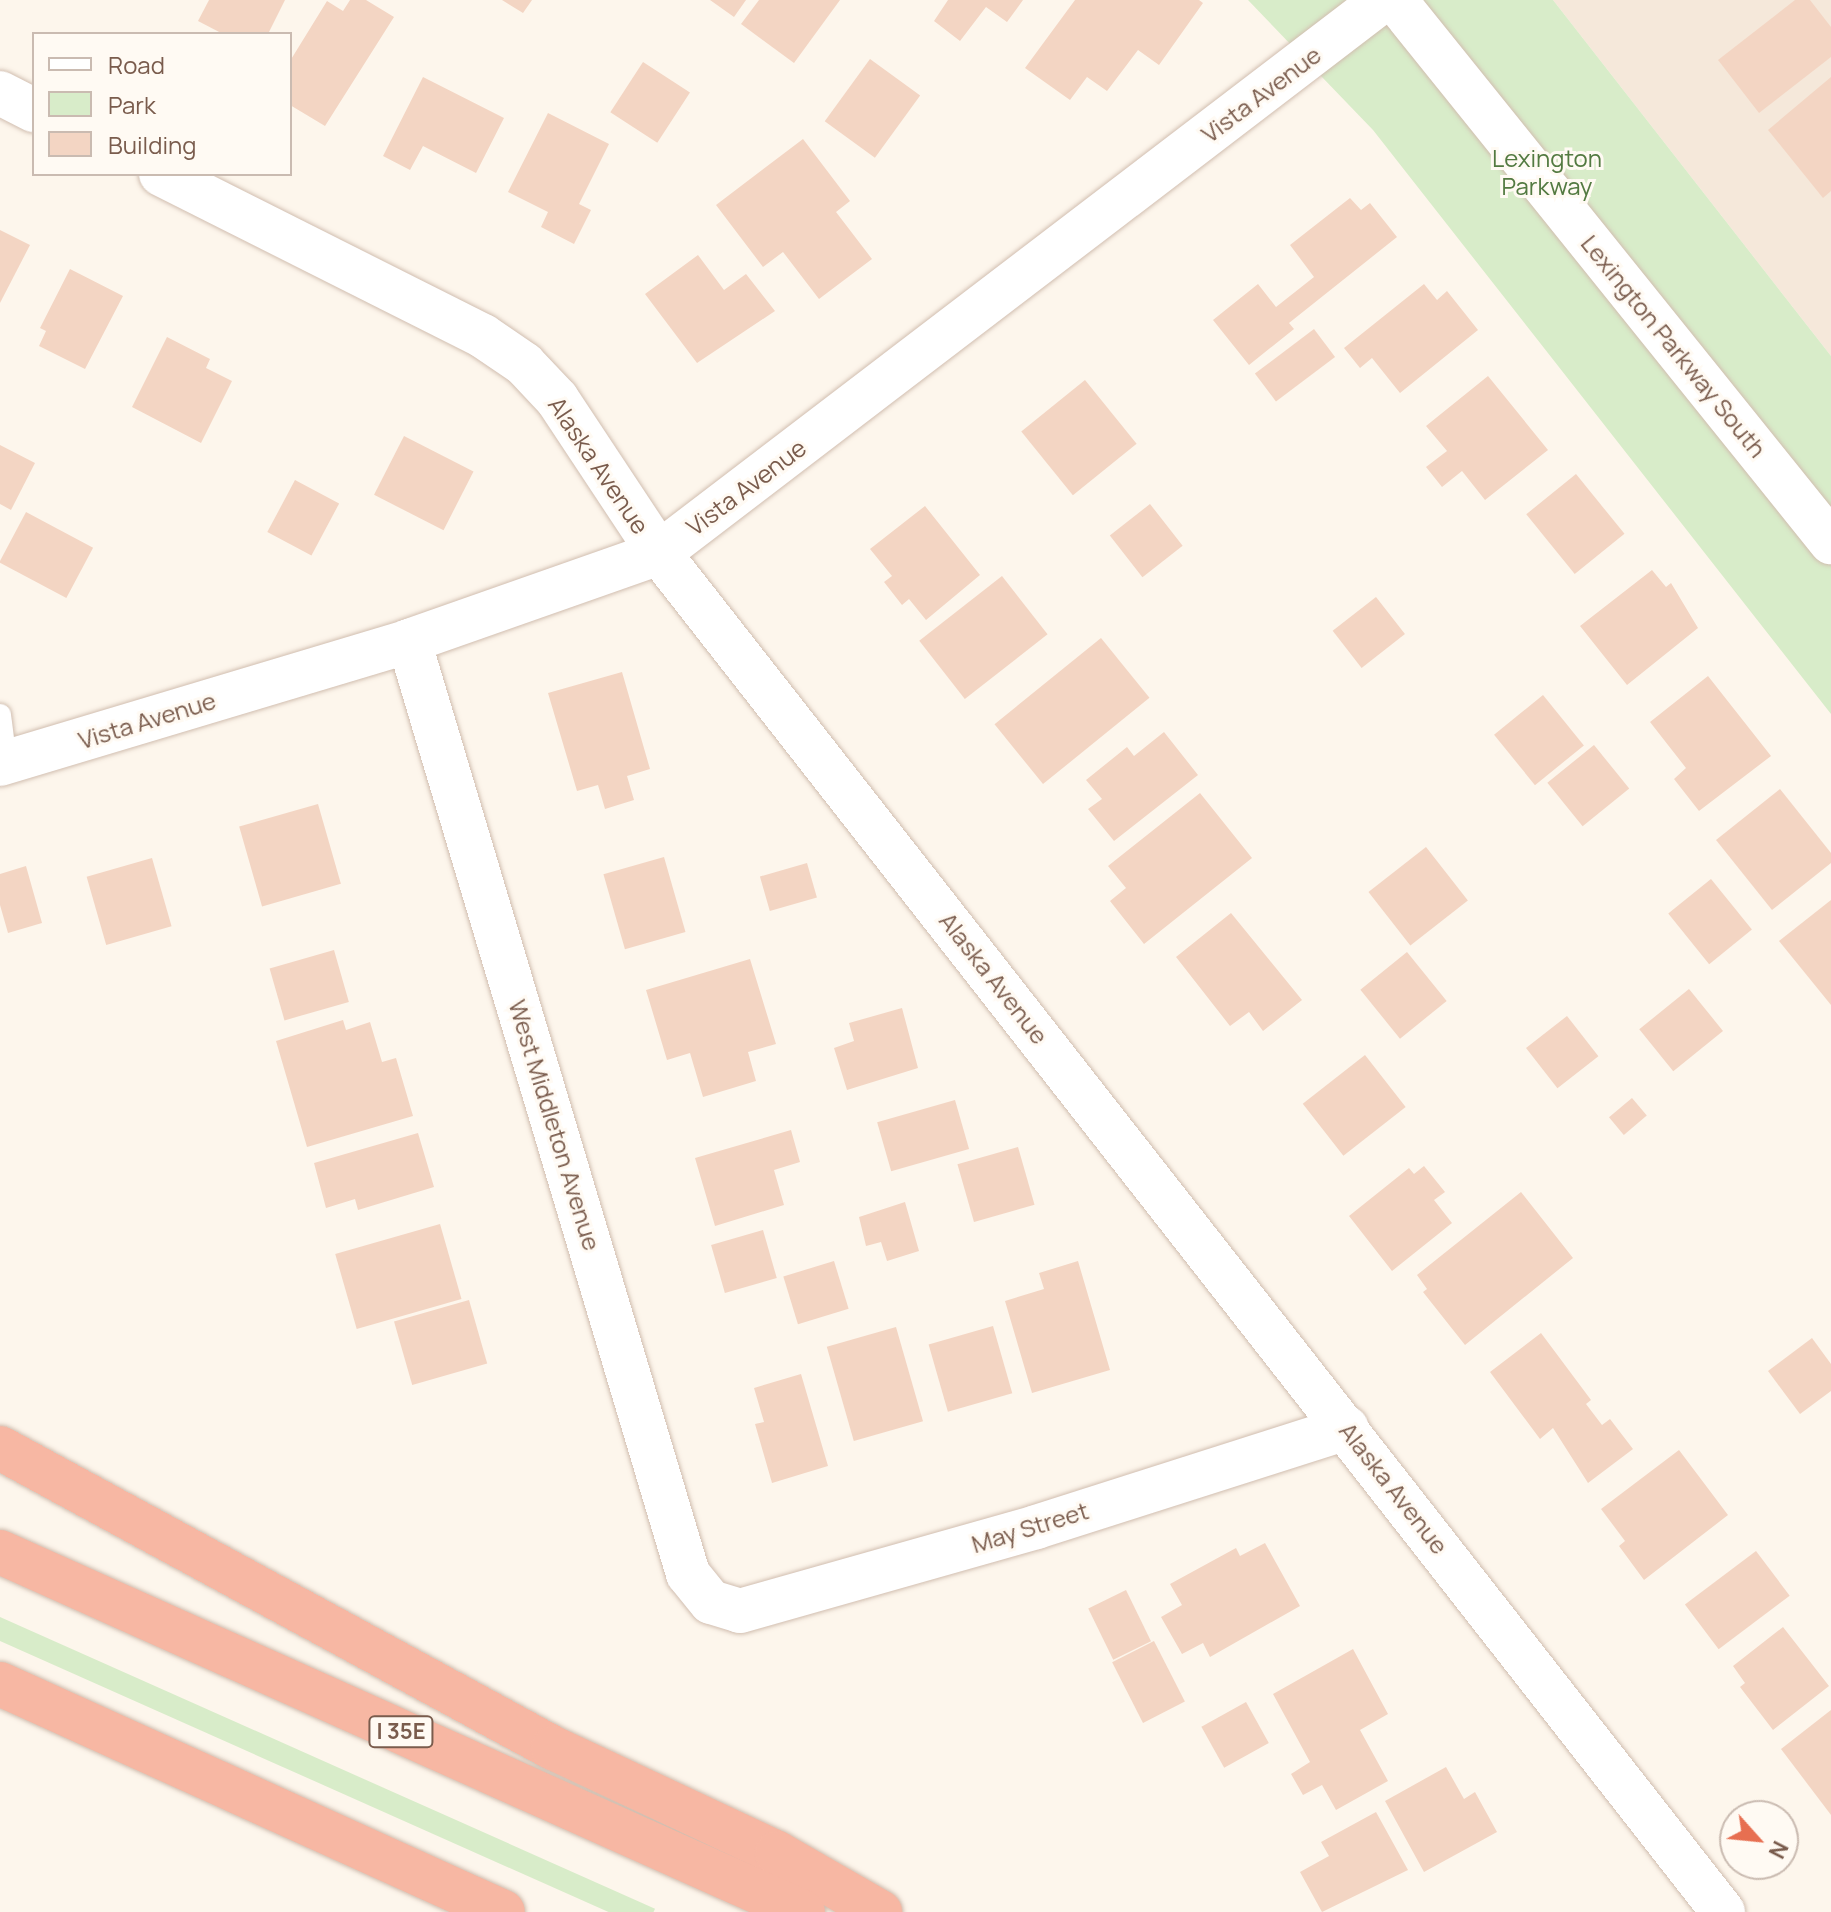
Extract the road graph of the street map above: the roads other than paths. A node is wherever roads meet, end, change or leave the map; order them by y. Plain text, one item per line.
1 (1383, 0) edge
2 (1395, 0) edge
3 (0, 93) edge
4 (32, 109) edge
5 (165, 176) edge
6 (1831, 542) edge
7 (659, 553) junction
8 (409, 641) junction
9 (0, 715) edge
10 (3, 763) edge
11 (1347, 1428) junction
12 (0, 1448) edge
13 (0, 1552) edge
14 (711, 1602) joint
15 (0, 1684) edge
16 (503, 1912) edge
17 (803, 1912) edge
18 (880, 1912) edge
19 (1723, 1912) edge

1 - 7 street, Vista Avenue
2 - 6 street, Lexington Parkway South
3 - 4 street
5 - 7 street, Alaska Avenue
7 - 8 street, Vista Avenue
7 - 11 street, Alaska Avenue
8 - 10 street, Vista Avenue
8 - 14 street, West Middleton Avenue
9 - 10 lane
11 - 14 street, May Street
11 - 19 street, Alaska Avenue
12 - 18 highway
13 - 17 highway, I 35E
15 - 16 highway

